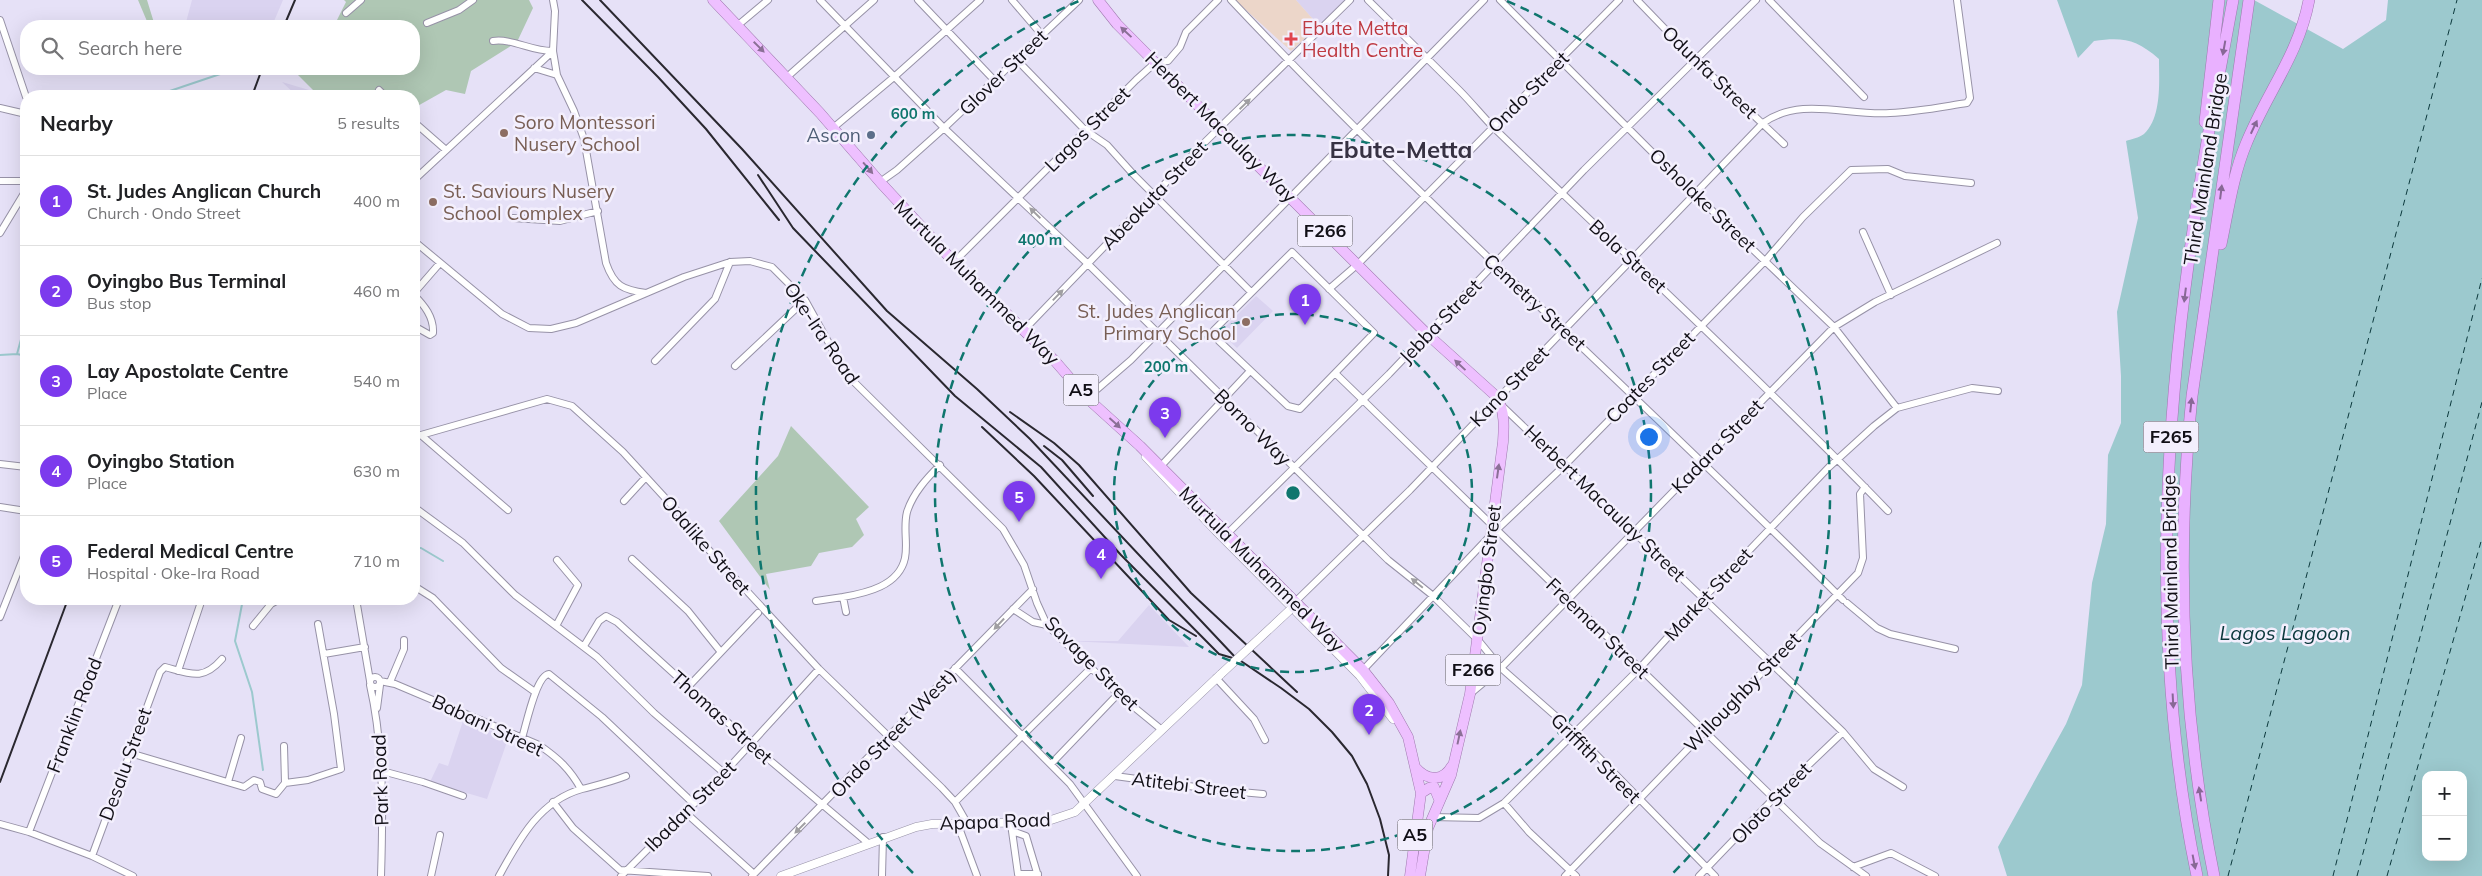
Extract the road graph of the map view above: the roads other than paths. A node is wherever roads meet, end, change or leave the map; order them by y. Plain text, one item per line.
1 (361, 0) edge
2 (473, 0) edge
3 (553, 0) edge
4 (713, 0) edge
5 (768, 0) edge
6 (820, 0) edge
7 (874, 0) edge
8 (918, 0) edge
9 (980, 0) edge
10 (1012, 0) edge
11 (1079, 0) edge
12 (1098, 0) edge
13 (1218, 0) edge
14 (1232, 0) edge
15 (1350, 0) edge
16 (1368, 0) edge
17 (1484, 0) edge
18 (1500, 0) edge
19 (1619, 0) edge
20 (1638, 0) edge
21 (1756, 0) edge
22 (1770, 0) edge
23 (1957, 0) edge
24 (2219, 0) edge
25 (2233, 0) edge
26 (2249, 0) edge
27 (2309, 0) edge
28 (346, 13) dead end
29 (0, 20) edge
30 (427, 23) dead end
31 (737, 26) junction
32 (846, 26) junction
33 (948, 30) junction
34 (1042, 35) junction
35 (493, 41) dead end
36 (553, 51) junction
37 (1426, 58) junction
38 (1016, 59) junction
39 (1560, 59) junction
40 (1695, 60) junction
41 (1290, 61) junction
42 (1156, 62) junction
43 (534, 68) junction
44 (557, 75) junction
45 (787, 77) junction
46 (894, 77) junction
47 (995, 81) junction
48 (24, 90) edge
49 (1864, 97) dead end
50 (0, 108) edge
51 (20, 113) edge
52 (1762, 124) junction
53 (420, 127) edge
54 (1493, 127) junction
55 (1627, 127) junction
56 (833, 128) junction
57 (944, 128) junction
58 (1220, 128) junction
59 (1358, 129) junction
60 (1085, 130) junction
61 (1784, 144) dead end
62 (446, 150) junction
63 (2203, 166) junction
64 (420, 175) edge
65 (0, 181) edge
66 (20, 182) edge
67 (880, 182) junction
68 (1971, 183) dead end
69 (1563, 193) junction
70 (1425, 194) junction
71 (1695, 194) junction
72 (1155, 196) junction
73 (1290, 196) junction
74 (1018, 198) junction
75 (20, 200) edge
76 (598, 211) junction
77 (513, 218) dead end
78 (1863, 232) dead end
79 (0, 233) edge
80 (1997, 243) dead end
81 (420, 246) edge
82 (1631, 259) junction
83 (1766, 260) junction
84 (730, 262) junction
85 (954, 262) junction
86 (440, 263) junction
87 (1088, 264) junction
88 (1224, 264) junction
89 (1358, 264) junction
90 (1495, 264) junction
91 (2211, 274) junction
92 (420, 287) edge
93 (1329, 289) junction
94 (1252, 292) junction
95 (647, 293) junction
96 (1891, 294) junction
97 (805, 300) junction
98 (420, 301) edge
99 (1699, 326) junction
100 (1834, 327) junction
101 (420, 329) edge
102 (1024, 330) junction
103 (1563, 330) junction
104 (1157, 333) junction
105 (1427, 334) junction
106 (655, 361) dead end
107 (735, 366) dead end
108 (1250, 371) junction
109 (1335, 373) junction
110 (1998, 391) dead end
111 (1769, 392) junction
112 (1632, 394) junction
113 (1087, 398) junction
114 (1224, 398) junction
115 (1362, 400) junction
116 (1498, 401) junction
117 (1897, 408) junction
118 (422, 436) joint
119 (1140, 446) junction
120 (1702, 460) junction
121 (1837, 460) junction
122 (0, 464) edge
123 (940, 464) junction
124 (1565, 465) junction
125 (20, 466) edge
126 (1160, 467) junction
127 (1294, 467) junction
128 (1431, 468) junction
129 (646, 477) junction
130 (1865, 487) junction
131 (624, 502) dead end
132 (0, 508) edge
133 (20, 510) edge
134 (508, 510) dead end
135 (420, 511) edge
136 (1888, 511) dead end
137 (1770, 528) junction
138 (1492, 532) junction
139 (1636, 532) junction
140 (1227, 534) junction
141 (1365, 535) junction
142 (632, 559) dead end
143 (556, 560) dead end
144 (20, 565) edge
145 (420, 589) edge
146 (1033, 589) junction
147 (1838, 594) junction
148 (1432, 595) junction
149 (843, 597) junction
150 (1704, 598) junction
151 (1570, 599) junction
152 (816, 601) dead end
153 (117, 605) edge
154 (200, 605) edge
155 (270, 605) edge
156 (357, 605) edge
157 (1294, 605) junction
158 (1013, 609) junction
159 (846, 612) dead end
160 (758, 613) dead end
161 (0, 617) edge
162 (318, 624) dead end
163 (1047, 625) junction
164 (253, 626) dead end
165 (556, 626) junction
166 (404, 640) dead end
167 (1478, 640) junction
168 (584, 646) junction
169 (365, 647) junction
170 (1955, 649) dead end
171 (720, 651) junction
172 (324, 654) junction
173 (222, 659) dead end
174 (1772, 663) junction
175 (369, 665) junction
176 (819, 668) junction
177 (955, 668) junction
178 (1091, 668) junction
179 (1501, 668) junction
180 (1639, 669) junction
181 (178, 670) junction
182 (1362, 670) junction
183 (1218, 676) junction
184 (379, 682) junction
185 (390, 682) junction
186 (370, 683) junction
187 (688, 687) junction
188 (535, 692) junction
189 (1118, 694) junction
190 (1470, 694) junction
191 (377, 712) junction
192 (1162, 730) junction
193 (1704, 731) junction
194 (1843, 732) junction
195 (1575, 733) junction
196 (888, 735) junction
197 (1024, 736) junction
198 (241, 738) dead end
199 (522, 738) junction
200 (1265, 740) dead end
201 (751, 743) junction
202 (284, 746) dead end
203 (130, 754) junction
204 (1454, 761) junction
205 (1051, 764) junction
206 (1415, 767) junction
207 (382, 771) junction
208 (724, 773) junction
209 (626, 776) dead end
210 (1115, 776) junction
211 (228, 782) junction
212 (284, 783) junction
213 (1903, 787) dead end
214 (581, 789) junction
215 (1421, 793) junction
216 (1263, 794) dead end
217 (463, 796) dead end
218 (1439, 799) junction
219 (1773, 799) junction
220 (1639, 801) junction
221 (553, 802) junction
222 (955, 802) junction
223 (1085, 803) junction
224 (1504, 803) junction
225 (694, 804) junction
226 (822, 806) junction
227 (686, 813) junction
228 (1432, 817) junction
229 (0, 824) edge
230 (962, 824) junction
231 (1012, 828) junction
232 (29, 832) junction
233 (440, 836) dead end
234 (883, 837) junction
235 (868, 843) junction
236 (92, 856) junction
237 (1854, 867) junction
238 (1707, 868) junction
239 (1571, 871) junction
240 (622, 874) edge
241 (128, 875) edge
242 (753, 875) edge
243 (1038, 875) edge
244 (381, 876) edge
245 (430, 876) edge
246 (499, 876) edge
247 (708, 876) edge
248 (781, 876) edge
249 (882, 876) edge
250 (977, 876) edge
251 (1137, 876) edge
252 (1410, 876) edge
253 (1420, 876) edge
254 (1565, 876) edge
255 (1576, 876) edge
256 (1699, 876) edge
257 (1715, 876) edge
258 (1866, 876) edge
259 (1935, 876) edge
260 (2197, 876) edge
261 (2214, 876) edge

1 - 28 street
2 - 30 street
3 - 36 street
4 - 31 highway, Murtula Muhammed Way / A5
5 - 31 street
6 - 32 street, Borno Way
7 - 32 street
8 - 33 street
9 - 33 street
10 - 34 street
11 - 34 street, Glover Street
42 -> 12 highway, Herbert Macaulay Way / F266
13 - 42 street, Lagos Street
14 - 41 street, Cemetry Street
15 - 41 street, Abeokuta Street
16 - 37 street, Bola Street
17 - 37 street
18 - 39 street, Osholake Street
19 - 39 street, Ondo Street
20 - 40 street, Odunfa Street
21 - 40 street, Jebba Street
22 - 49 street
23 - 52 street, Kano Street
24 - 63 highway
25 -> 63 highway, Third Mainland Bridge / F265
91 -> 26 highway, Third Mainland Bridge / F265
91 -> 27 highway
29 - 48 street
31 -> 45 highway, Murtula Muhammed Way / A5
32 - 45 street
32 - 46 street, Borno Way
33 - 46 street
33 - 47 street
34 - 38 street, Glover Street
35 - 36 street
36 - 43 street
36 - 44 street
37 - 54 street, Bola Street
37 - 59 street
38 - 47 street, Glover Street
38 - 60 street
39 - 54 street, Ondo Street
39 - 55 street, Osholake Street
40 - 52 street, Odunfa Street
40 - 55 street, Jebba Street
58 -> 41 street, Abeokuta Street
41 - 59 street, Cemetry Street
42 - 58 highway, Herbert Macaulay Way / F266
42 - 60 street, Lagos Street
43 - 44 street
43 - 62 street
44 - 76 street
45 - 56 highway, Murtula Muhammed Way / A5
46 - 56 street
46 - 57 street, Borno Way
47 - 57 street, Glover Street
50 - 51 street
52 - 61 street, Odunfa Street
52 - 71 street, Kano Street
53 - 62 street
54 - 69 street, Bola Street
54 - 70 street, Ondo Street
55 - 69 street, Jebba Street
55 - 71 street, Osholake Street
56 -> 67 highway, Murtula Muhammed Way / A5
57 - 67 street, Glover Street
57 - 74 street, Borno Way
58 - 72 street, Abeokuta Street
58 - 73 highway, Herbert Macaulay Way / F266
59 - 70 street, Cemetry Street
59 - 73 street
60 - 72 street
60 - 74 street, Lagos Street
62 - 64 street
63 -> 260 highway, Third Mainland Bridge / F265
65 - 66 street
67 - 85 highway, Murtula Muhammed Way / A5
68 - 83 street, Coates Street
69 - 82 street, Bola Street
69 - 90 street, Jebba Street
70 - 89 street, Ondo Street
70 - 90 street, Cemetry Street
71 - 82 street, Kano Street
71 - 83 street, Osholake Street
72 - 87 street, Abeokuta Street
72 - 88 street
73 - 88 street
73 - 89 highway, Herbert Macaulay Way / F266
74 - 85 street, Lagos Street
87 -> 74 street, Borno Way
75 - 79 street
76 - 77 street
76 - 95 street
78 - 96 street
80 - 96 street, Kadara Street
81 - 86 street, Oke-Ira Road
82 - 99 street, Bola Street
82 - 103 street, Kano Street
83 - 99 street, Coates Street
83 - 100 street, Osholake Street
84 - 95 street, Oke-Ira Road
84 - 97 street, Oke-Ira Road
84 - 106 street
85 - 102 highway, Murtula Muhammed Way / A5
86 - 92 street
86 - 95 street, Oke-Ira Road
102 -> 87 street, Abeokuta Street
87 - 104 street, Borno Way
88 - 94 street
88 - 104 street
89 - 93 street, Ondo Street
89 - 105 highway, Herbert Macaulay Way / F266
90 - 103 street, Cemetry Street
90 - 105 street, Jebba Street
261 -> 91 highway, Third Mainland Bridge / F265
93 - 94 street
93 - 109 street
94 - 108 street
96 - 100 street, Kadara Street
97 - 107 street
97 - 123 street, Oke-Ira Road
98 - 101 street
99 - 111 street, Bola Street
99 - 112 street, Coates Street
100 - 111 street, Kadara Street
100 - 117 street, Osholake Street
102 - 113 highway, Murtula Muhammed Way / A5
103 - 112 street, Cemetry Street
103 - 116 street, Kano Street
104 - 113 street
104 - 114 street, Borno Way
105 - 115 street, Jebba Street
116 -> 105 highway, Herbert Macaulay Way / F266
108 - 109 street
108 - 114 street
109 - 115 street, Freeman Street
110 - 117 street, Market Street
111 - 120 street, Kadara Street
111 - 121 street, Bola Street
112 - 120 street, Cemetry Street
112 - 124 street, Coates Street
113 -> 119 highway, Murtula Muhammed Way / A5
114 - 126 street
114 - 127 street, Borno Way
115 - 127 street, Jebba Street
115 - 128 street, Freeman Street
116 - 124 street, Herbert Macaulay Street
116 - 128 street, Kano Street
138 -> 116 highway, Oyingbo Street / F266
117 - 121 street, Market Street
118 - 129 street, Odalike Street
118 - 134 street
119 - 126 highway, Murtula Muhammed Way / A5
119 - 157 street
120 - 137 street, Cemetry Street
120 - 139 street, Kadara Street
121 - 130 street, Bola Street
121 - 137 street, Market Street
122 - 125 street
123 - 146 street, Oke-Ira Road
123 - 149 street
124 - 138 street, Coates Street
124 - 139 street, Herbert Macaulay Street
126 - 140 highway, Murtula Muhammed Way / A5
127 - 140 street, Jebba Street
127 - 141 street, Borno Way
128 - 138 street, Freeman Street
128 - 141 street, Kano Street
129 - 131 street
129 - 176 street, Odalike Street
130 - 136 street, Bola Street
130 - 147 street, Willoughby Street
132 - 133 street
135 - 165 street
137 - 147 street, Cemetry Street
137 - 150 street, Market Street
138 - 148 street, Coates Street
138 - 151 street, Freeman Street
138 - 167 highway, Oyingbo Street / F266
139 - 150 street, Herbert Macaulay Street
139 - 151 street, Kadara Street
140 - 157 highway, Murtula Muhammed Way / A5
148 -> 141 street, Borno Way
141 - 157 street, Kano Street
142 - 171 street
143 - 165 street
144 - 161 street
145 - 188 street
146 - 158 street, Ondo Street (West)
146 - 163 street, Savage Street
147 - 170 street, Cemetry Street
147 - 174 street, Willoughby Street
148 - 167 street, Borno Way
148 - 182 street, Coates Street
149 - 152 street
149 - 159 street
150 - 174 street, Herbert Macaulay Street
150 - 180 street, Market Street
151 - 179 street, Kadara Street
151 - 180 street, Freeman Street
153 - 232 street, Franklin Road
154 - 181 street
155 - 164 street
156 - 169 street, Park Road
157 - 182 highway, Murtula Muhammed Way / A5
157 - 183 street, Apapa Road, bridge
157 - 206 street
158 - 163 street
158 -> 177 street, Ondo Street (West)
160 - 171 street
162 - 172 street
163 - 178 street, Savage Street
165 - 168 street
166 - 185 street
167 - 179 street, Griffith Street
167 - 190 highway, Oyingbo Street / F266
168 - 187 street, Thomas Street
168 - 208 street
169 - 172 street
169 - 175 street, Park Road
171 - 187 street
172 - 212 street
173 - 181 street
174 - 193 street, Willoughby Street
174 - 194 street, Herbert Macaulay Street
175 - 184 street
175 - 186 street, Park Road
176 - 196 street, Odalike Street
176 - 201 street, Ibadan Street
177 - 196 street, Ondo Street (West)
177 - 197 street
178 - 189 street, Savage Street
178 - 197 street
179 - 190 street, Kadara Street
179 - 195 street, Griffith Street
180 - 193 street, Freeman Street
180 - 195 street, Market Street
181 - 203 street, Desalu Street
182 - 206 highway, Murtula Muhammed Way / A5
183 - 192 street, Apapa Road
183 - 200 street
184 - 185 street, Babani Street
184 - 186 street, Babani Street
184 - 191 street
185 - 199 street, Babani Street
186 - 191 street, Park Road
187 - 201 street, Thomas Street
188 - 199 street
188 - 225 street
189 - 192 street, Savage Street
189 - 205 street
204 -> 190 highway, Oyingbo Street / F266
191 - 207 street, Park Road
192 - 210 street, Apapa Road
193 - 219 street, Freeman Street
193 - 220 street, Willoughby Street
194 - 213 street, Herbert Macaulay Street
194 - 219 street, Oloto Street
195 - 220 street, Griffith Street
195 - 224 street, Market Street
196 - 222 street, Odalike Street
196 - 226 street, Ondo Street (West)
197 - 205 street
197 - 222 street
198 - 211 street
199 - 214 street, Babani Street
201 - 208 street, Ibadan Street
201 - 226 street, Thomas Street
202 - 212 street
203 - 211 street
203 - 236 street, Desalu Street
204 - 206 highway
204 - 218 highway, Oyingbo Street / F266
205 - 223 street
206 - 215 highway, Murtula Muhammed Way / A5
207 - 217 street
207 - 244 street, Park Road
208 - 225 street, Ibadan Street
209 - 214 street
210 - 216 street, Atitebi Street
210 - 223 street, Apapa Road
211 - 212 street
214 - 221 street
215 - 218 highway
215 - 252 highway, A5
218 - 228 highway, A5
219 - 237 street, Freeman Street
219 - 238 street, Oloto Street
220 - 238 street, Griffith Street
220 - 239 street, Willoughby Street
221 - 240 street
221 - 246 street
222 - 230 street, Odalike Street
223 - 231 street, Apapa Road
223 - 251 street
224 - 228 street, Market Street
224 - 239 street
225 - 227 street, Ibadan Street
226 - 235 street, Thomas Street
226 -> 242 street, Ondo Street (West)
227 - 240 street, Ibadan Street
227 - 242 street
228 - 253 highway, A5
229 - 232 street
230 - 231 street, Apapa Road
230 - 234 street, Apapa Road
230 - 250 street, Odalike Street
231 - 243 street
231 - 243 street
232 - 236 street
233 - 245 street
234 - 235 street, Apapa Road
234 - 249 street
235 - 248 street, Apapa Road
236 - 241 street
237 - 258 street, Freeman Street
237 - 259 street
238 - 256 street, Oloto Street
238 - 257 street, Griffith Street
239 - 254 street, Willoughby Street
239 - 255 street
240 - 247 street

